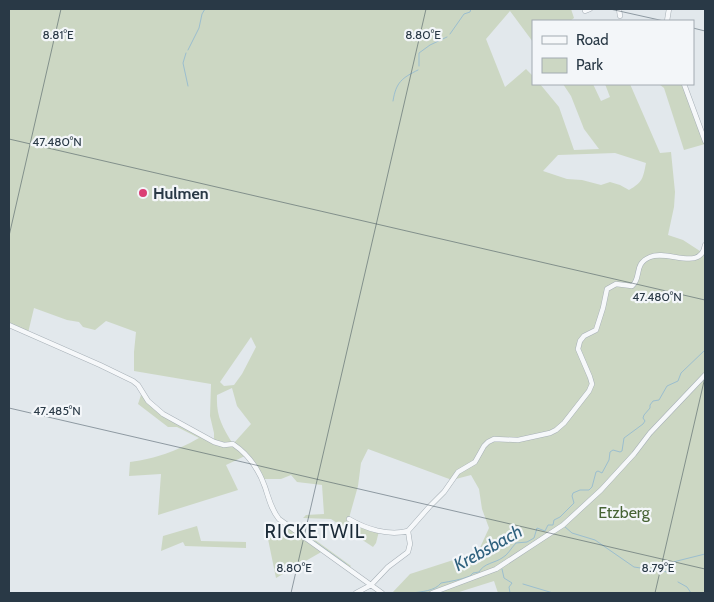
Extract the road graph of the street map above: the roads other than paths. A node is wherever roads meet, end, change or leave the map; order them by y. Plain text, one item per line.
1 (619, 9) edge
2 (620, 16) dead end
3 (684, 85) edge
4 (705, 141) edge
5 (705, 245) edge
6 (9, 325) edge
7 (705, 375) edge
8 (349, 519) dead end
9 (408, 532) junction
10 (371, 585) junction
11 (356, 593) edge
12 (382, 593) edge
13 (432, 593) edge

1 - 2 street
3 - 4 street
5 - 9 street
6 - 10 street
7 - 13 street
8 - 9 street
9 - 10 street
10 - 11 street
10 - 12 street

